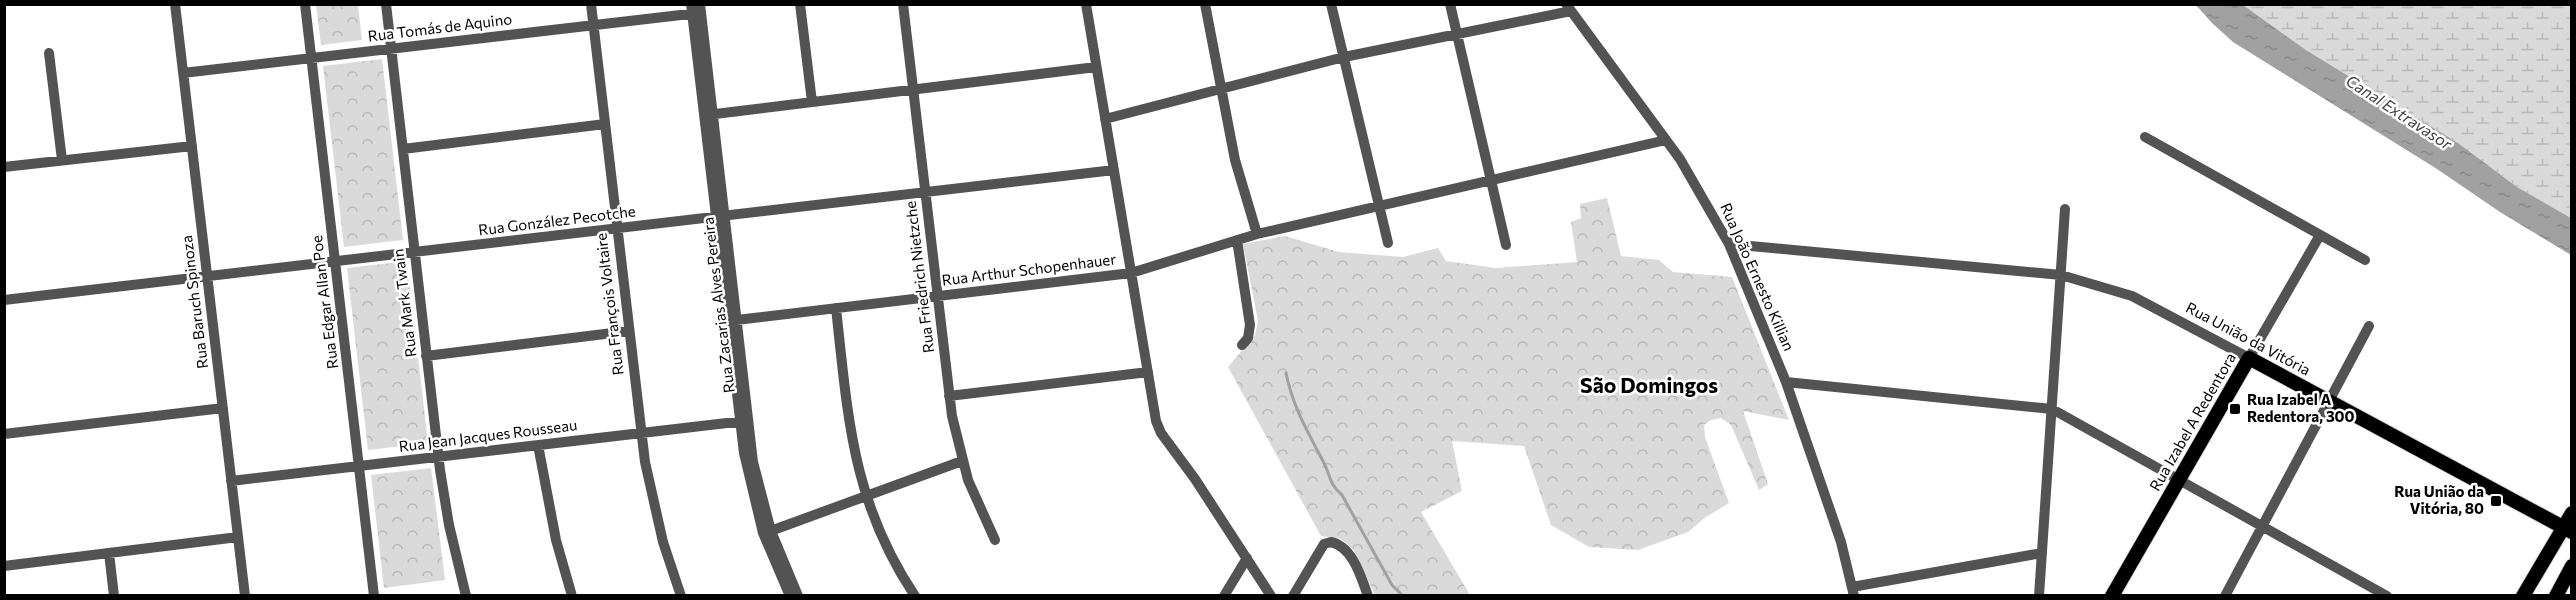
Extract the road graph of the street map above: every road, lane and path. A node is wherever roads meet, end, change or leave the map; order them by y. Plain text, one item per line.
1 (175, 4) edge
2 (305, 4) edge
3 (386, 4) edge
4 (591, 4) edge
5 (800, 4) edge
6 (903, 4) edge
7 (1086, 4) edge
8 (1205, 4) edge
9 (1331, 4) edge
10 (1450, 4) edge
11 (1568, 8) edge
12 (696, 9) edge
13 (593, 25) junction
14 (1457, 34) junction
15 (391, 49) junction
16 (49, 52) dead end
17 (1344, 57) junction
18 (311, 58) junction
19 (1096, 68) junction
20 (183, 73) junction
21 (1221, 89) junction
22 (913, 90) junction
23 (812, 102) junction
24 (708, 115) junction
25 (1105, 119) junction
26 (604, 124) junction
27 (2145, 137) dead end
28 (1666, 140) junction
29 (192, 146) junction
30 (403, 149) junction
31 (62, 160) junction
32 (4, 166) edge
33 (1114, 170) junction
34 (1491, 180) junction
35 (925, 192) junction
36 (1379, 206) junction
37 (2065, 208) dead end
38 (720, 217) junction
39 (617, 229) junction
40 (1257, 234) junction
41 (2320, 235) junction
42 (1237, 240) junction
43 (1388, 243) dead end
44 (1729, 244) junction
45 (1506, 245) dead end
46 (415, 252) junction
47 (2365, 260) dead end
48 (335, 262) junction
49 (1131, 273) junction
50 (2061, 275) junction
51 (207, 277) junction
52 (937, 296) junction
53 (4, 300) edge
54 (836, 308) junction
55 (732, 321) junction
56 (2369, 326) dead end
57 (629, 331) junction
58 (1242, 345) dead end
59 (426, 356) junction
60 (2249, 358) junction
61 (1148, 372) junction
62 (1786, 382) junction
63 (949, 396) junction
64 (2329, 401) junction
65 (223, 408) junction
66 (2052, 409) junction
67 (743, 421) junction
68 (640, 433) junction
69 (4, 434) edge
70 (538, 445) junction
71 (438, 457) junction
72 (962, 461) junction
73 (359, 466) junction
74 (2179, 480) junction
75 (231, 481) junction
76 (866, 496) junction
77 (2571, 513) edge
78 (2262, 526) junction
79 (2567, 529) edge
80 (767, 532) junction
81 (238, 537) junction
82 (995, 540) dead end
83 (109, 553) junction
84 (2042, 553) junction
85 (1247, 558) junction
86 (4, 566) edge
87 (2571, 566) edge
88 (1853, 591) edge
89 (114, 596) edge
90 (245, 596) edge
91 (374, 596) edge
92 (466, 596) edge
93 (573, 596) edge
94 (681, 596) edge
95 (790, 596) edge
96 (798, 596) edge
97 (915, 596) edge
98 (1224, 596) edge
99 (1271, 596) edge
100 (1293, 596) edge
101 (1368, 596) edge
102 (2039, 596) edge
103 (2112, 596) edge
104 (2225, 596) edge
105 (2387, 596) edge
106 (2523, 596) edge
107 (2556, 596) edge

1 - 20 street, Rua Baruch Spinoza
2 - 18 street, Rua Edgar Allan Poe
3 - 15 street, Rua Mark Twain
4 - 13 street, Rua François Voltaire
5 - 23 street
6 - 22 street, Rua Friedrich Nietzche
7 - 19 street
8 - 21 street
9 - 17 street
10 - 14 street
11 - 14 street
11 - 28 street, Rua João Ernesto Killian
12 - 13 street, Rua Tomás de Aquino
12 - 24 street, Rua Zacarias Alves Pereira
13 - 15 street, Rua Tomás de Aquino
13 - 26 street, Rua François Voltaire
14 - 17 street
14 - 34 street
15 - 18 street, Rua Tomás de Aquino
15 - 30 street, Rua Mark Twain
16 - 31 street
17 - 21 street
17 - 36 street
18 - 20 street, Rua Tomás de Aquino
18 - 48 street, Rua Edgar Allan Poe
19 - 22 street
19 - 25 street
20 - 29 street, Rua Baruch Spinoza
21 - 25 street
21 - 40 street
22 - 23 street
22 - 35 street, Rua Friedrich Nietzche
23 - 24 street
24 - 38 street, Rua Zacarias Alves Pereira
25 - 33 street
26 - 30 street
26 - 39 street, Rua François Voltaire
27 - 41 street
28 - 34 street, Rua Arthur Schopenhauer
28 - 44 street, Rua João Ernesto Killian
29 - 31 street
29 - 51 street, Rua Baruch Spinoza
30 - 46 street, Rua Mark Twain
31 - 32 street
33 - 35 street, Rua González Pecotche
33 - 49 street
34 - 36 street, Rua Arthur Schopenhauer
34 - 45 street
35 - 38 street, Rua González Pecotche
35 - 52 street, Rua Friedrich Nietzche
36 - 40 street, Rua Arthur Schopenhauer
36 - 43 street
37 - 50 street
38 - 39 street, Rua González Pecotche
38 - 55 street, Rua Zacarias Alves Pereira
39 - 46 street, Rua González Pecotche
39 - 57 street, Rua François Voltaire
40 - 42 street, Rua Arthur Schopenhauer
41 - 47 street
41 - 60 street, Rua Izabel A Redentora
42 - 49 street, Rua Arthur Schopenhauer
42 - 58 street
44 - 50 street, Rua União da Vitória
44 - 62 street, Rua João Ernesto Killian
46 - 48 street, Rua González Pecotche
46 - 59 street, Rua Mark Twain
48 - 51 street, Rua González Pecotche
48 - 73 street, Rua Edgar Allan Poe
49 - 52 street, Rua Arthur Schopenhauer
49 - 61 street
50 - 60 street, Rua União da Vitória
50 - 66 street
51 - 53 street, Rua González Pecotche
51 - 65 street, Rua Baruch Spinoza
52 - 54 street, Rua Arthur Schopenhauer
52 - 63 street, Rua Friedrich Nietzche
54 - 55 street, Rua Arthur Schopenhauer
54 - 76 street
55 - 67 street, Rua Zacarias Alves Pereira
56 - 64 street
57 - 59 street
57 - 68 street, Rua François Voltaire
59 - 71 street, Rua Mark Twain
60 - 64 main road, Rua União da Vitória
60 - 74 main road, Rua Izabel A Redentora
61 - 63 street
61 - 85 street
62 - 66 street
62 - 88 street, Rua João Ernesto Killian
63 - 72 street, Rua Friedrich Nietzche
64 - 78 street
64 - 79 main road, Rua União da Vitória
65 - 69 street
65 - 75 street, Rua Baruch Spinoza
66 - 74 street
66 - 84 street
67 - 68 street, Rua Jean Jacques Rousseau
67 - 80 street, Rua Zacarias Alves Pereira
68 - 70 street, Rua Jean Jacques Rousseau
68 - 94 street, Rua François Voltaire
70 - 71 street, Rua Jean Jacques Rousseau
70 - 93 street
71 - 73 street, Rua Jean Jacques Rousseau
71 - 92 street, Rua Mark Twain
72 - 76 street
72 - 82 street, Rua Friedrich Nietzche
73 - 75 street, Rua Jean Jacques Rousseau
73 - 91 street, Rua Edgar Allan Poe
74 - 78 street
74 - 103 main road, Rua Izabel A Redentora
75 - 81 street, Rua Baruch Spinoza
76 - 80 street
76 - 97 street
77 - 79 main road
78 - 104 street
78 - 105 street
79 - 106 main road
80 - 95 street, Rua Zacarias Alves Pereira
80 - 96 street, Rua Zacarias Alves Pereira
81 - 83 street
81 - 90 street, Rua Baruch Spinoza
83 - 86 street
83 - 89 street
84 - 88 street
84 - 102 street
85 - 98 street
85 - 99 street
87 - 107 main road
100 - 101 street

